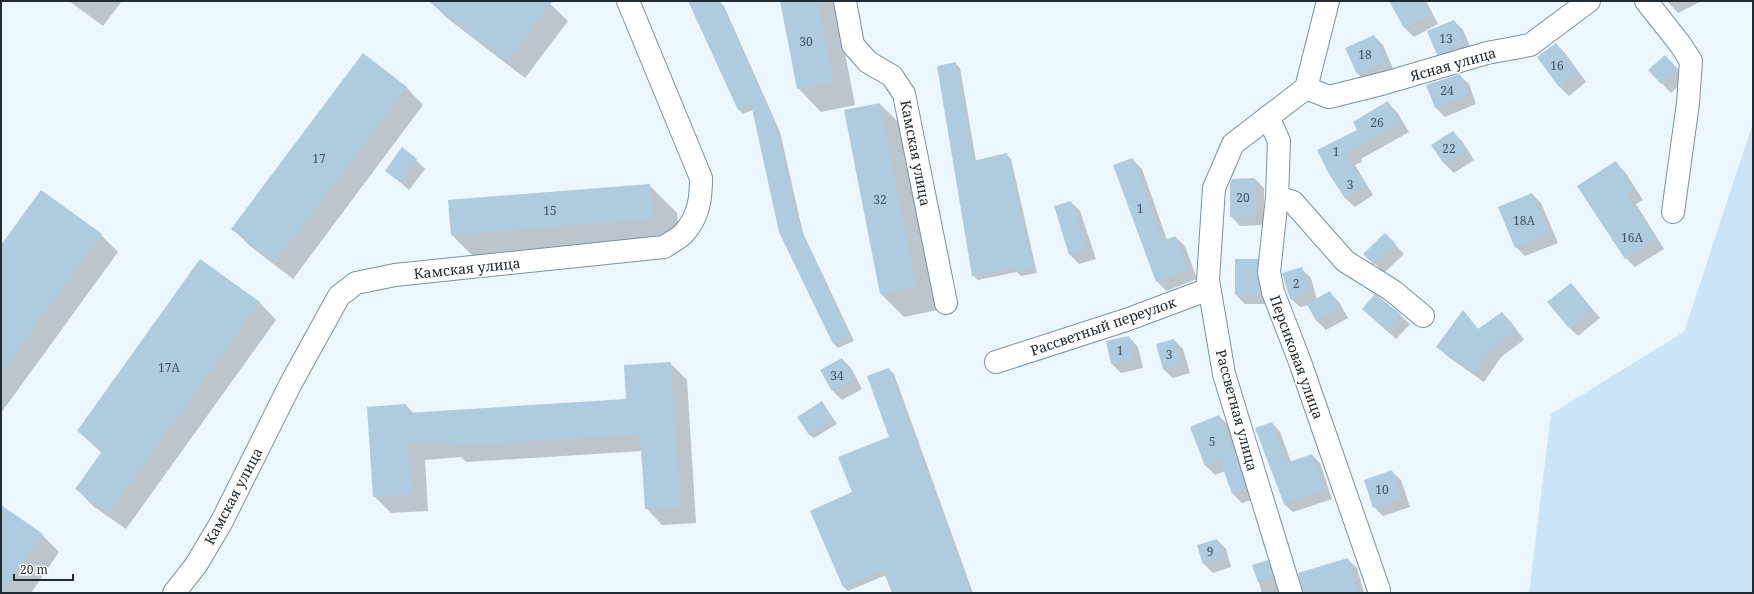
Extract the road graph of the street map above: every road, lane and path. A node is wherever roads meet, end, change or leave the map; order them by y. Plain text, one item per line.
1 (628, 1) edge
2 (845, 1) edge
3 (1328, 1) edge
4 (1589, 1) edge
5 (1646, 1) edge
6 (1306, 88) junction
7 (1268, 117) junction
8 (1277, 196) junction
9 (1673, 212) dead end
10 (1209, 289) junction
11 (946, 303) dead end
12 (1423, 316) dead end
13 (996, 362) dead end
14 (1379, 590) dead end
15 (174, 593) edge
16 (1290, 593) edge

1 - 15 street, Камская улица
2 - 11 street, Камская улица
3 - 6 street
4 - 6 street, Ясная улица
5 - 9 street
6 - 7 street, Рассветная улица
7 - 8 street, Персиковая улица
7 - 10 street, Рассветная улица
8 - 12 street
8 - 14 street, Персиковая улица
10 - 13 street, Рассветный переулок
10 - 16 street, Рассветная улица

